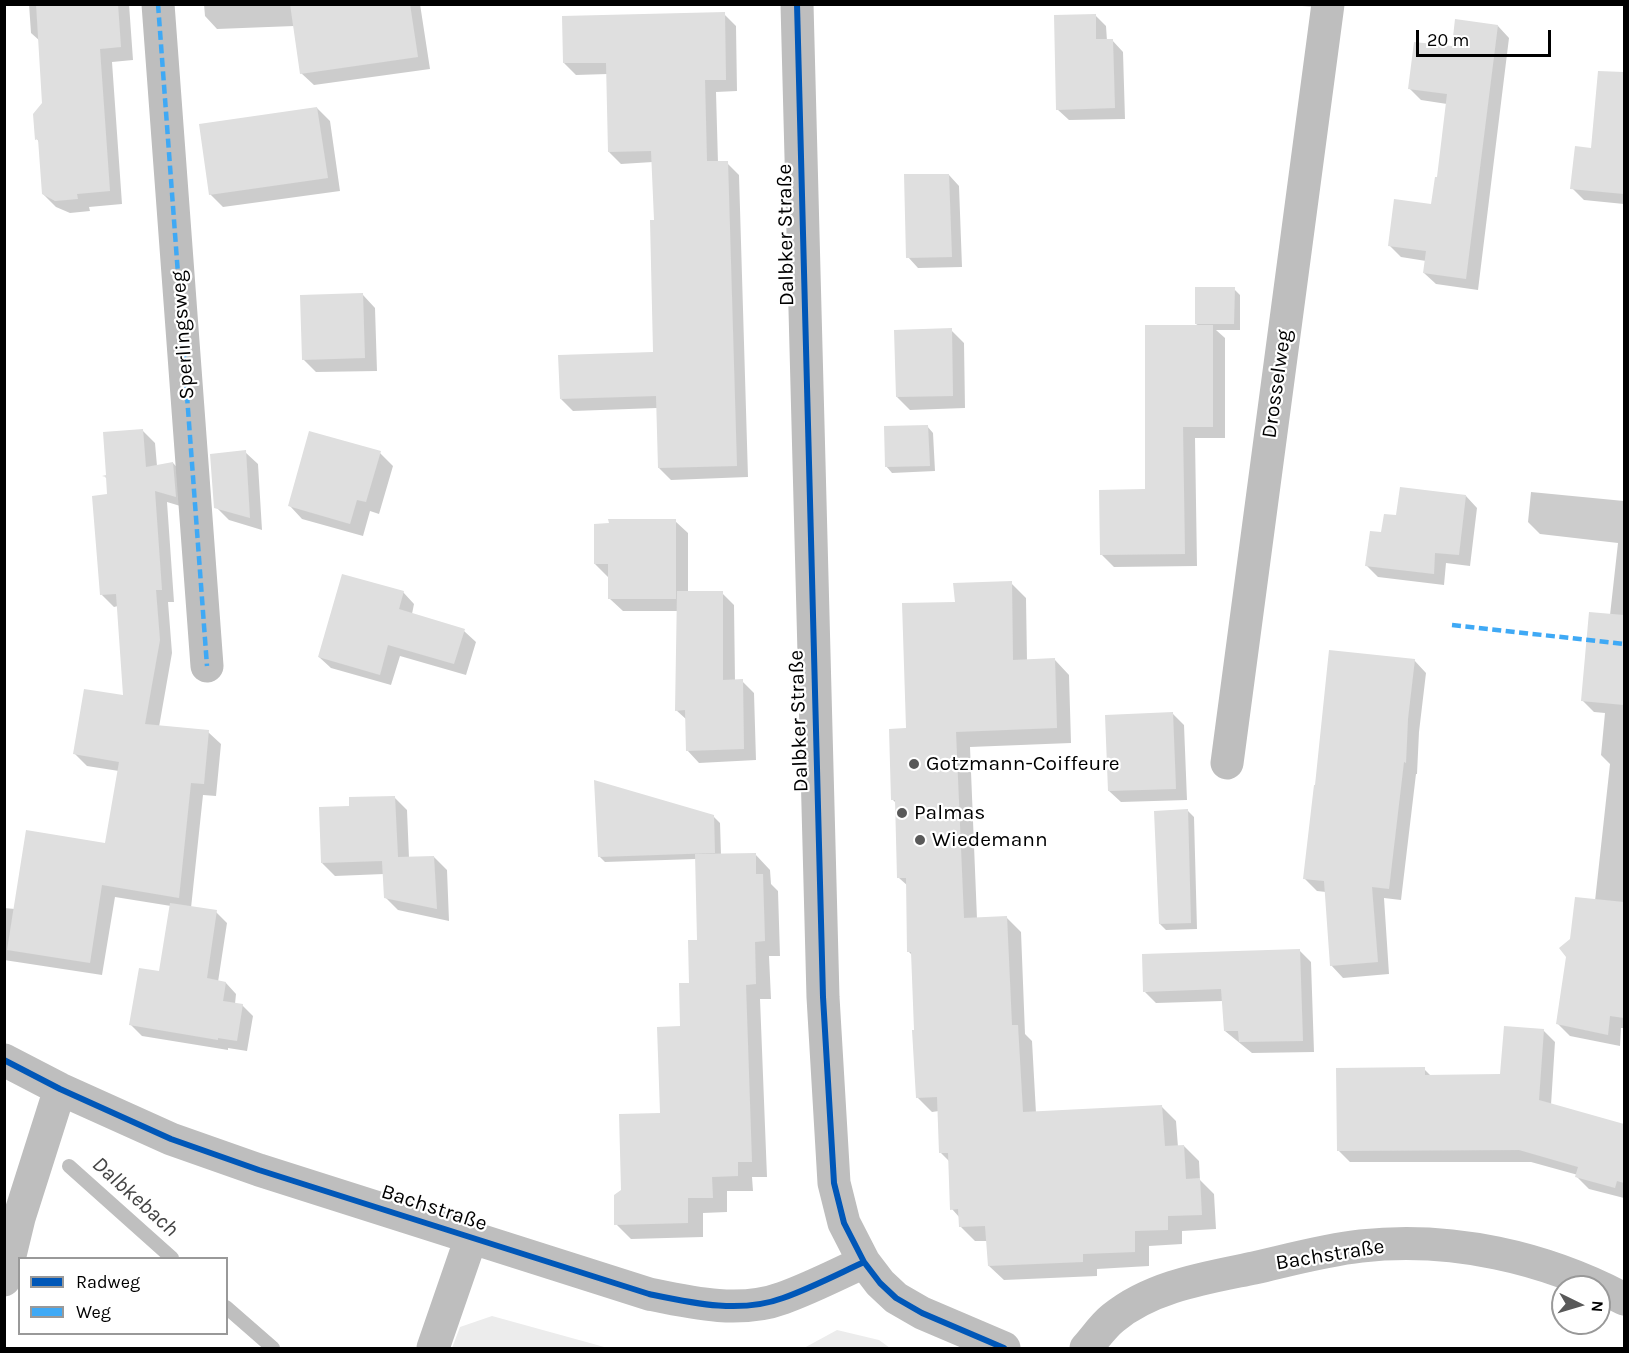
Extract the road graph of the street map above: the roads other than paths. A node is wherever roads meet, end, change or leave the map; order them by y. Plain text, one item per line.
1 (158, 4) edge
2 (797, 4) edge
3 (1328, 4) edge
4 (207, 666) dead end
5 (1227, 763) dead end
6 (4, 1060) edge
7 (60, 1089) junction
8 (471, 1238) junction
9 (864, 1263) junction
10 (4, 1280) edge
11 (1624, 1299) edge
12 (433, 1348) edge
13 (1004, 1348) edge
14 (1086, 1348) edge

1 - 4 street, Sperlingsweg
2 - 9 street, Dalbker Straße
3 - 5 street, Drosselweg
6 - 7 street, Bachstraße
7 - 8 street, Bachstraße
7 - 10 street
8 - 9 street, Bachstraße
8 - 12 street
9 - 13 street, Dalbker Straße
11 - 14 street, Bachstraße

